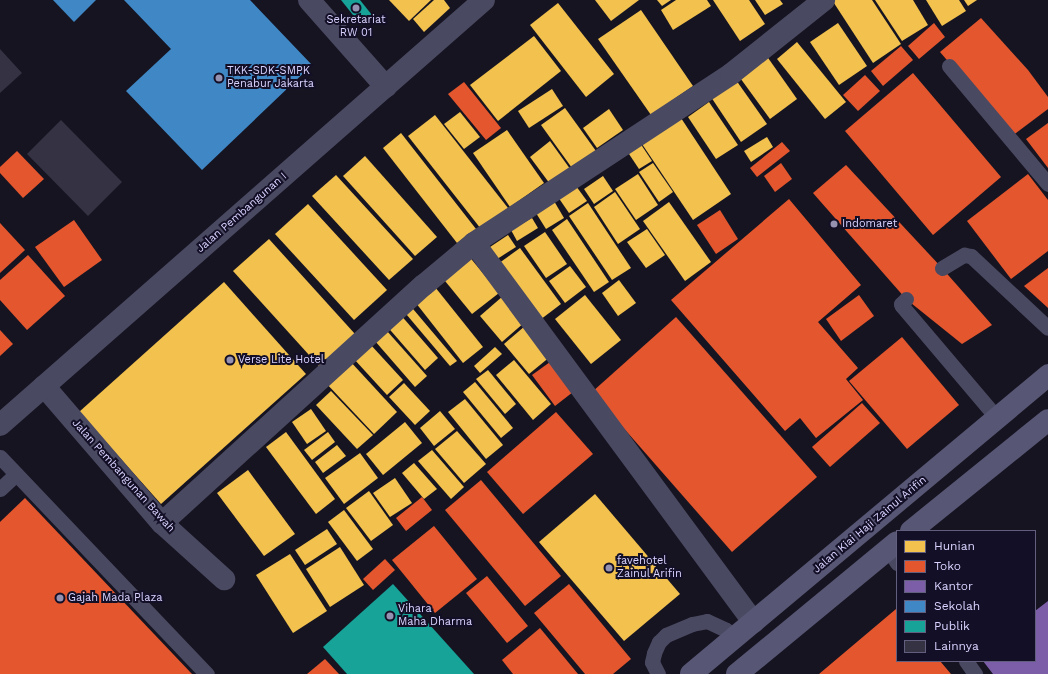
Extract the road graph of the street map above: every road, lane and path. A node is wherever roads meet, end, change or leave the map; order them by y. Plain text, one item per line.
1 (309, 0) edge
2 (484, 0) edge
3 (824, 0) edge
4 (949, 66) dead end
5 (386, 87) junction
6 (1048, 184) edge
7 (474, 243) junction
8 (942, 268) dead end
9 (906, 299) dead end
10 (1048, 328) edge
11 (1048, 375) edge
12 (44, 386) junction
13 (1024, 396) junction
14 (997, 418) junction
15 (1048, 421) edge
16 (0, 425) edge
17 (0, 457) edge
18 (16, 474) junction
19 (0, 489) edge
20 (162, 523) junction
21 (912, 530) edge
22 (894, 551) edge
23 (224, 579) dead end
24 (753, 622) junction
25 (735, 638) junction
26 (967, 662) edge
27 (207, 674) edge
28 (658, 674) edge
29 (691, 674) edge
30 (736, 674) edge
31 (975, 674) edge

1 - 5 street
2 - 5 street, Jalan Pembangunan I
3 - 7 street
4 - 6 lane
5 - 12 street, Jalan Pembangunan I
7 - 20 street
7 - 24 street
8 - 10 lane
9 - 14 lane
11 - 13 main road, Jalan Kiai Haji Zainul Arifin
12 - 16 street, Jalan Pembangunan I
12 - 20 street, Jalan Pembangunan Bawah
13 - 14 main road, Jalan Kiai Haji Zainul Arifin
13 - 15 main road
14 - 24 main road, Jalan Kiai Haji Zainul Arifin
15 - 21 main road
17 - 18 lane
18 - 19 lane
18 - 27 lane
20 - 23 street, Jalan Pembangunan Bawah
22 - 30 main road
24 - 25 main road, Jalan Kiai Haji Zainul Arifin
25 - 28 lane
25 - 29 main road, Jalan Kiai Haji Zainul Arifin
26 - 31 lane

